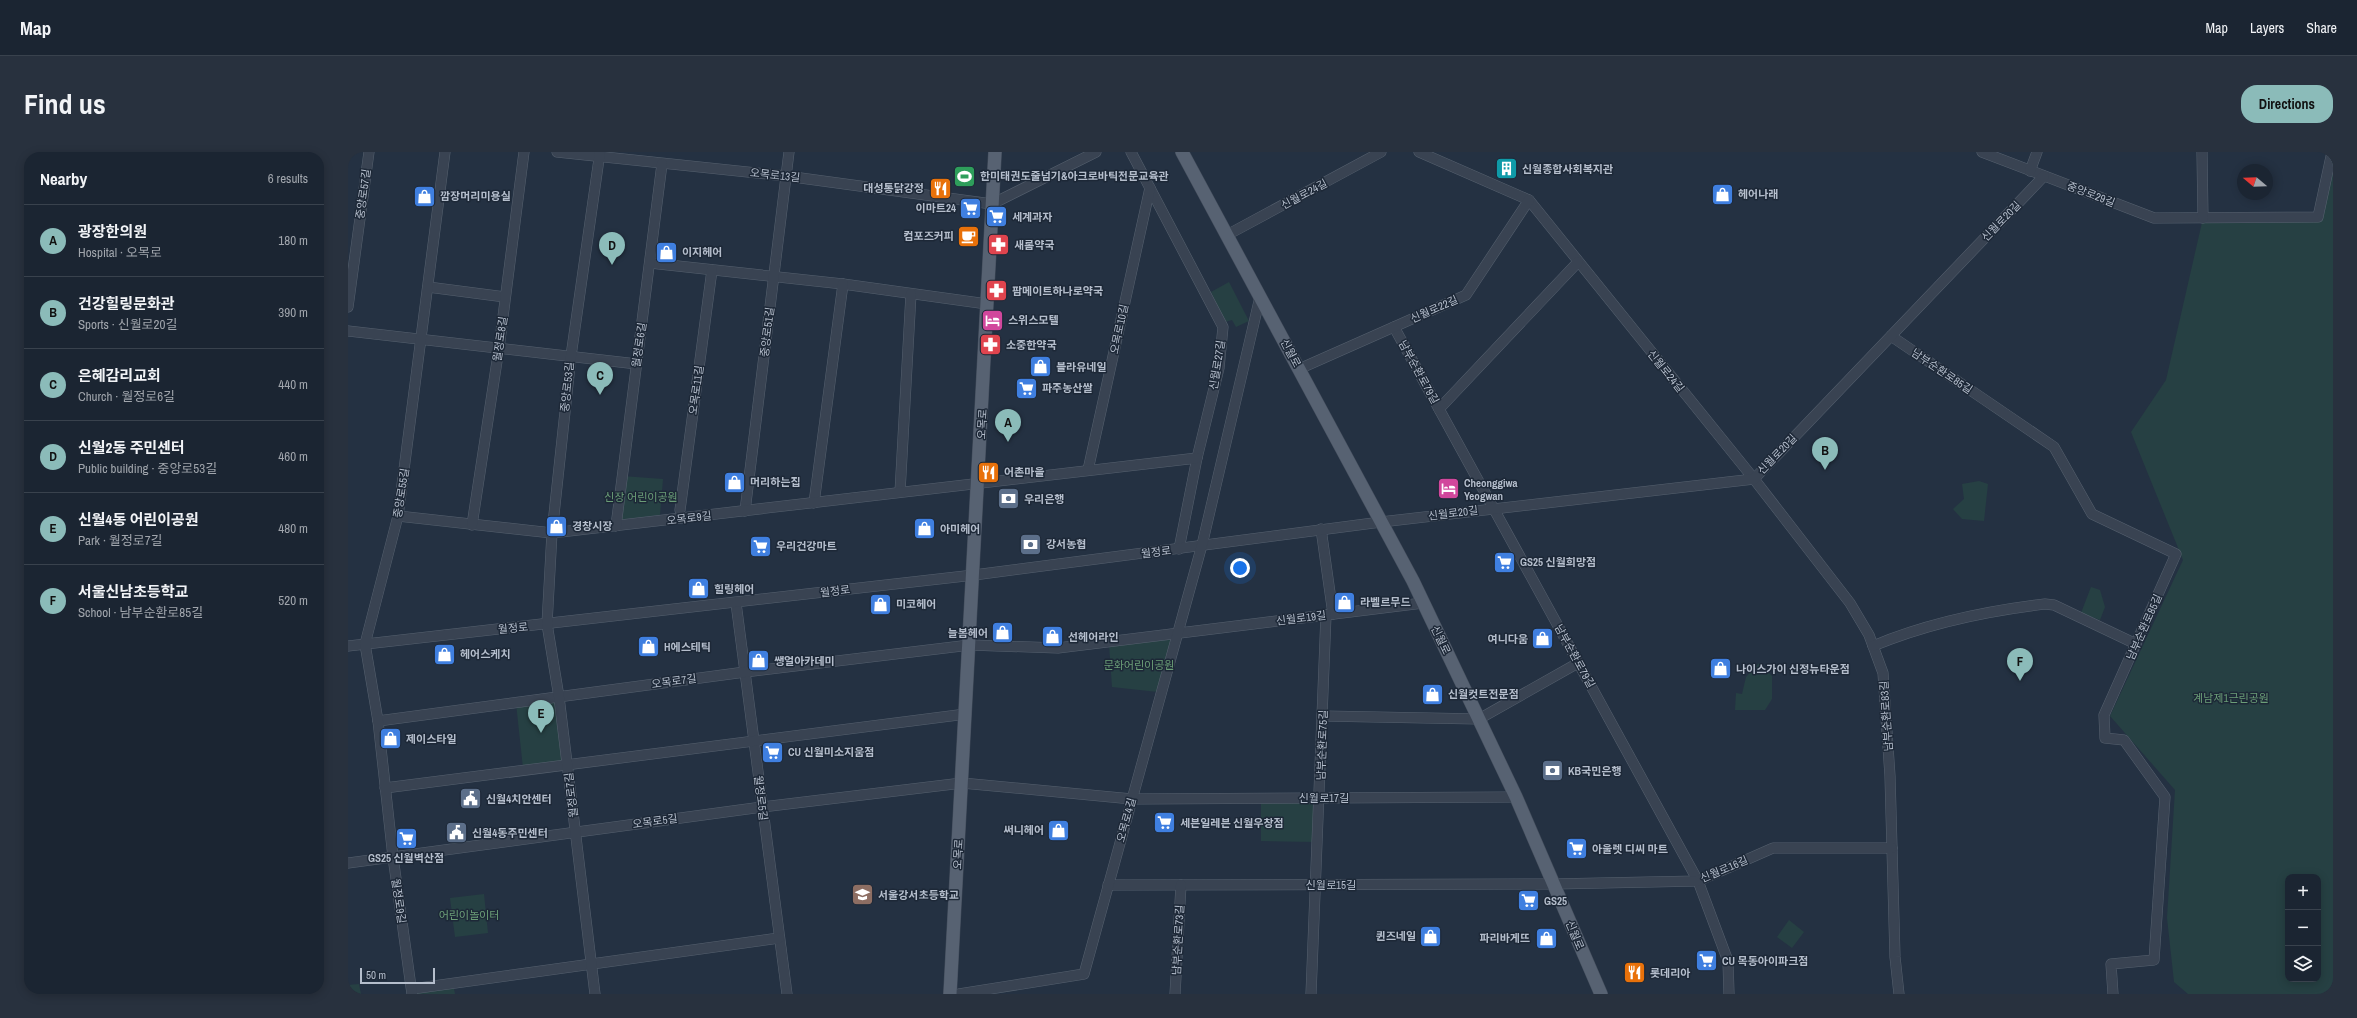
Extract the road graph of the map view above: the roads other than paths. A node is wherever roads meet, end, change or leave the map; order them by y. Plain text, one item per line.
1 (368, 152) edge
2 (445, 152) edge
3 (524, 152) edge
4 (557, 152) edge
5 (790, 152) edge
6 (995, 152) edge
7 (1096, 152) edge
8 (1131, 152) edge
9 (1182, 152) edge
10 (1381, 152) edge
11 (1420, 152) edge
12 (1982, 152) edge
13 (2037, 152) edge
14 (2202, 152) edge
15 (2332, 152) edge
16 (599, 155) edge
17 (662, 164) junction
18 (2030, 171) junction
19 (786, 176) junction
20 (2044, 176) junction
21 (1150, 188) junction
22 (1529, 200) junction
23 (992, 204) junction
24 (2203, 218) junction
25 (1227, 236) junction
26 (1578, 262) junction
27 (650, 264) junction
28 (712, 270) junction
29 (773, 277) junction
30 (842, 284) junction
31 (428, 287) junction
32 (911, 294) junction
33 (505, 297) junction
34 (1260, 297) junction
35 (987, 304) junction
36 (348, 307) edge
37 (1394, 327) junction
38 (348, 331) edge
39 (1891, 336) junction
40 (422, 340) junction
41 (499, 348) junction
42 (571, 356) junction
43 (637, 364) junction
44 (1299, 368) junction
45 (1439, 409) junction
46 (1197, 458) junction
47 (1088, 470) junction
48 (1754, 479) junction
49 (979, 482) junction
50 (900, 492) junction
51 (814, 503) junction
52 (1494, 508) junction
53 (680, 510) dead end
54 (745, 511) junction
55 (398, 516) junction
56 (1381, 522) junction
57 (472, 524) junction
58 (616, 526) junction
59 (1321, 530) junction
60 (552, 533) junction
61 (1202, 545) junction
62 (1179, 549) junction
63 (974, 575) junction
64 (736, 602) junction
65 (1423, 603) junction
66 (1330, 615) junction
67 (547, 624) junction
68 (1178, 633) junction
69 (365, 644) junction
70 (2136, 644) junction
71 (970, 645) junction
72 (348, 646) edge
73 (1873, 646) junction
74 (1578, 662) junction
75 (744, 672) junction
76 (559, 697) junction
77 (966, 714) junction
78 (1323, 716) junction
79 (1479, 718) junction
80 (378, 721) junction
81 (753, 740) junction
82 (567, 764) junction
83 (962, 783) junction
84 (385, 788) junction
85 (1516, 797) junction
86 (1320, 798) junction
87 (1132, 799) junction
88 (762, 807) junction
89 (575, 832) junction
90 (1892, 848) junction
91 (393, 857) junction
92 (348, 863) edge
93 (1698, 881) junction
94 (1553, 884) junction
95 (1108, 885) junction
96 (1181, 885) junction
97 (1316, 885) junction
98 (779, 938) junction
99 (591, 965) junction
100 (412, 992) edge
101 (595, 994) edge
102 (787, 994) edge
103 (950, 994) edge
104 (959, 994) edge
105 (1175, 994) edge
106 (1311, 994) edge
107 (1601, 994) edge
108 (1730, 994) edge
109 (1899, 994) edge
110 (2113, 994) edge

1 - 36 street, 중앙로57길
2 - 31 street, 중앙로55길
3 - 33 street, 월정로8길
4 - 16 street, 오목로13길
5 - 19 street, 중앙로51길
6 - 23 main road, 오목로
7 - 23 street
8 - 21 street, 신월로27길
9 - 25 main road, 신월로
10 - 25 street, 신월로24길
11 - 22 street, 신월로24길
12 - 18 street, 중앙로29길
13 - 18 street
14 - 24 street
15 - 24 street, 중앙로29길
16 - 17 street, 오목로13길
16 - 42 street, 중앙로53길
17 - 19 street, 오목로13길
17 - 27 street, 월정로6길
18 - 20 street, 중앙로29길
19 - 23 street, 오목로13길
19 - 29 street, 중앙로51길
20 - 24 street, 중앙로29길
20 - 39 street, 신월로20길
21 - 46 street, 신월로27길
21 - 47 street, 오목로10길
22 - 26 street, 신월로24길
22 - 37 street, 신월로22길
23 - 35 main road, 오목로
25 - 34 main road, 신월로
26 - 45 street
26 - 48 street, 신월로24길
27 - 28 street
27 - 43 street, 월정로6길
28 - 29 street
28 - 53 street, 오목로11길
29 - 30 street
29 - 54 street, 중앙로51길
30 - 32 street
30 - 51 street
31 - 33 street
31 - 40 street, 중앙로55길
32 - 35 street
32 - 50 street
33 - 41 street, 월정로8길
34 - 44 main road, 신월로
34 - 61 street
35 - 49 main road, 오목로
37 - 44 street, 신월로22길
37 - 45 street, 남부순환로79길
38 - 40 street
39 - 48 street, 신월로20길
39 - 70 street, 남부순환로85길
40 - 41 street
40 - 55 street, 중앙로55길
41 - 42 street
41 - 57 street, 월정로8길
42 - 43 street
42 - 60 street, 중앙로53길
43 - 58 street, 월정로6길
44 - 56 main road, 신월로
45 - 52 street, 남부순환로79길
46 - 47 street
46 - 62 street, 신월로27길
47 - 49 street
48 - 52 street, 신월로20길
48 - 73 street, 남부순환로83길
49 - 50 street, 오목로9길
49 - 63 main road, 오목로
50 - 51 street, 오목로9길
51 - 54 street, 오목로9길
52 - 56 street, 신월로20길
52 - 74 street, 남부순환로79길
54 - 58 street, 오목로9길
55 - 57 street, 오목로9길
55 - 69 street, 중앙로55길
56 - 59 street, 월정로
56 - 65 main road, 신월로
57 - 60 street, 오목로9길
58 - 60 street, 오목로9길
59 - 61 street, 월정로
59 - 66 street
60 - 67 street, 중앙로53길
61 - 62 street, 월정로
61 - 68 street, 오목로4길
62 - 63 street, 월정로
63 - 64 street, 월정로
63 - 71 main road, 오목로
64 - 67 street, 월정로
64 - 75 street, 월정로5길
65 - 66 street, 신월로19길
65 - 79 main road, 신월로
66 - 68 street, 신월로19길
66 - 78 street, 남부순환로75길
67 - 69 street, 월정로
67 - 76 street, 월정로7길
68 - 71 street
68 - 87 street, 오목로4길
69 - 72 street, 월정로
69 - 80 street, 월정로9길
70 - 73 street
70 - 110 street, 남부순환로85길
71 - 75 street, 오목로7길
71 - 77 main road, 오목로
73 - 90 street, 남부순환로83길
74 - 79 street
74 - 93 street, 남부순환로79길
75 - 76 street, 오목로7길
75 - 81 street, 월정로5길
76 - 80 street, 오목로7길
76 - 82 street, 월정로7길
77 - 81 street
77 - 83 main road, 오목로
78 - 79 street
78 - 86 street, 남부순환로75길
79 - 85 main road, 신월로
80 - 84 street, 월정로9길
81 - 82 street
81 - 88 street, 월정로5길
82 - 84 street
82 - 89 street, 월정로7길
83 - 87 street, 신월로17길
83 - 88 street, 오목로5길
83 - 103 main road, 오목로
84 - 91 street, 월정로9길
85 - 86 street, 신월로17길
85 - 94 main road, 신월로
86 - 87 street, 신월로17길
86 - 97 street, 남부순환로75길
87 - 95 street, 오목로4길
88 - 89 street, 오목로5길
88 - 98 street, 월정로5길
89 - 91 street, 오목로5길
89 - 99 street, 월정로7길
90 - 93 street, 신월로16길
90 - 109 street, 남부순환로83길
91 - 92 street, 오목로5길
91 - 100 street, 월정로9길
93 - 94 street, 신월로16길
93 - 108 street, 남부순환로79길
94 - 97 street, 신월로15길
94 - 107 main road, 신월로
95 - 96 street, 신월로15길
95 - 104 street, 오목로4길
96 - 97 street, 신월로15길
96 - 105 street, 남부순환로73길
97 - 106 street, 남부순환로75길
98 - 99 street
98 - 102 street, 월정로5길
99 - 100 street, 월정로9길
99 - 101 street, 월정로7길

